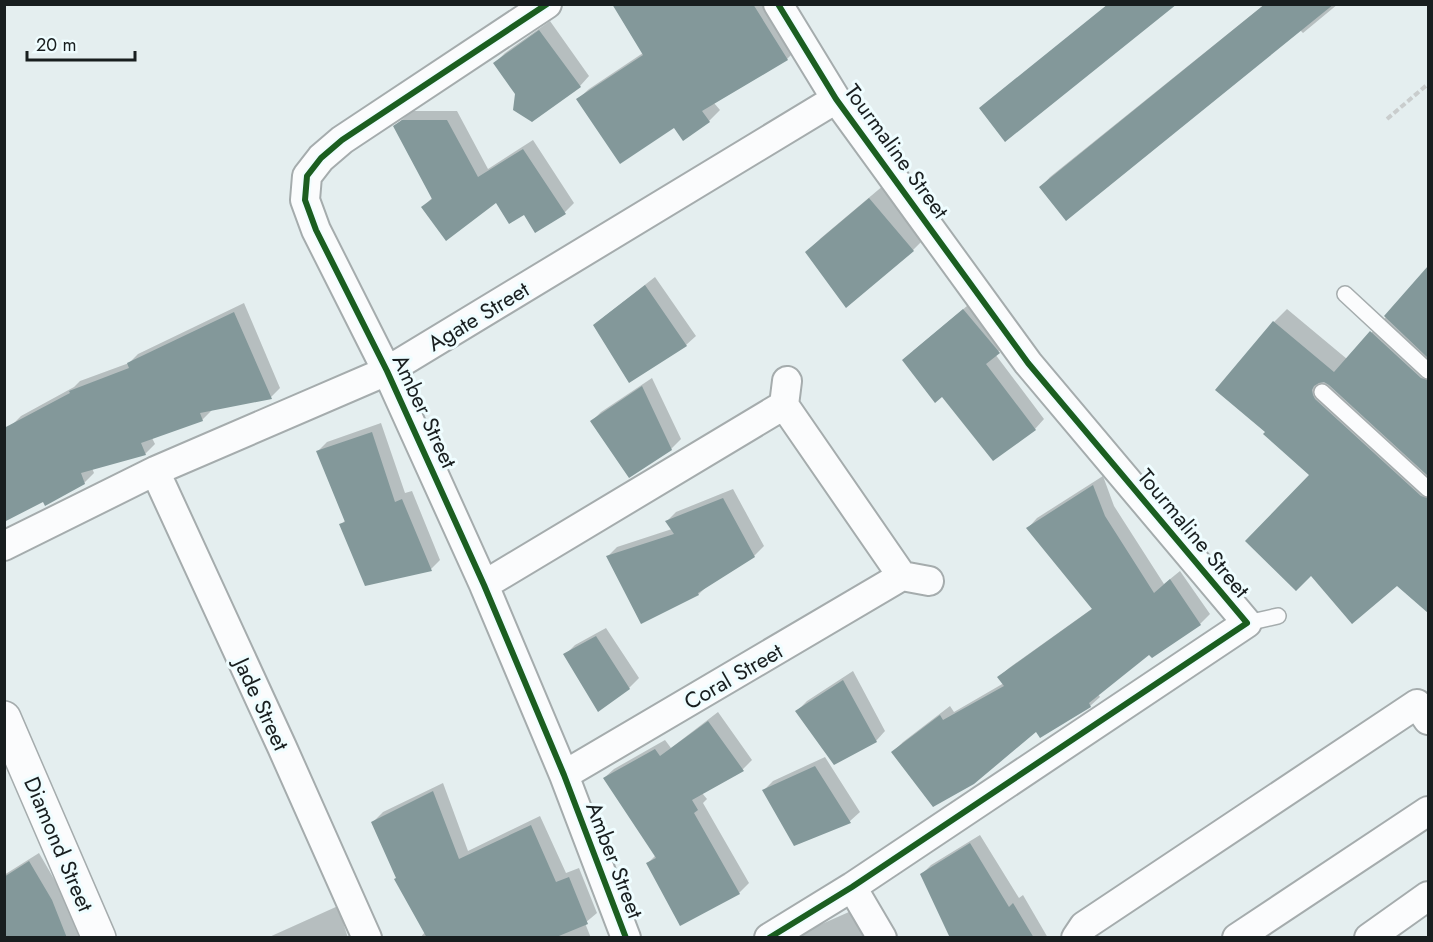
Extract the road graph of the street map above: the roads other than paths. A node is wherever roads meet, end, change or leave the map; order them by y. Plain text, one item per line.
1 (547, 4) edge
2 (778, 4) edge
3 (836, 99) junction
4 (1345, 294) dead end
5 (387, 371) junction
6 (1428, 371) edge
7 (1322, 392) dead end
8 (154, 471) junction
9 (1428, 489) edge
10 (4, 546) edge
11 (484, 585) junction
12 (1278, 616) dead end
13 (1247, 623) junction
14 (4, 718) edge
15 (1428, 720) edge
16 (564, 775) junction
17 (1428, 811) edge
18 (852, 887) junction
19 (1428, 896) edge
20 (99, 938) edge
21 (367, 938) edge
22 (626, 938) edge
23 (769, 938) edge
24 (882, 938) edge
25 (1076, 938) edge
26 (1237, 938) edge
27 (1369, 938) edge

1 - 5 street, Amber Street
2 - 3 street, Tourmaline Street
3 - 5 street, Agate Street
3 - 13 street, Tourmaline Street
4 - 6 lane
5 - 8 street, Agate Street
5 - 11 street, Amber Street
7 - 9 lane
8 - 10 street, Agate Street
8 - 21 street, Jade Street
11 - 16 street, Amber Street
11 - 16 street, Coral Street
12 - 13 lane, Tourmaline Street
13 - 18 street, Tourmaline Street
14 - 20 street, Diamond Street
15 - 25 street
16 - 22 street, Amber Street
17 - 26 street
18 - 23 street, Tourmaline Street
18 - 24 street
19 - 27 street

